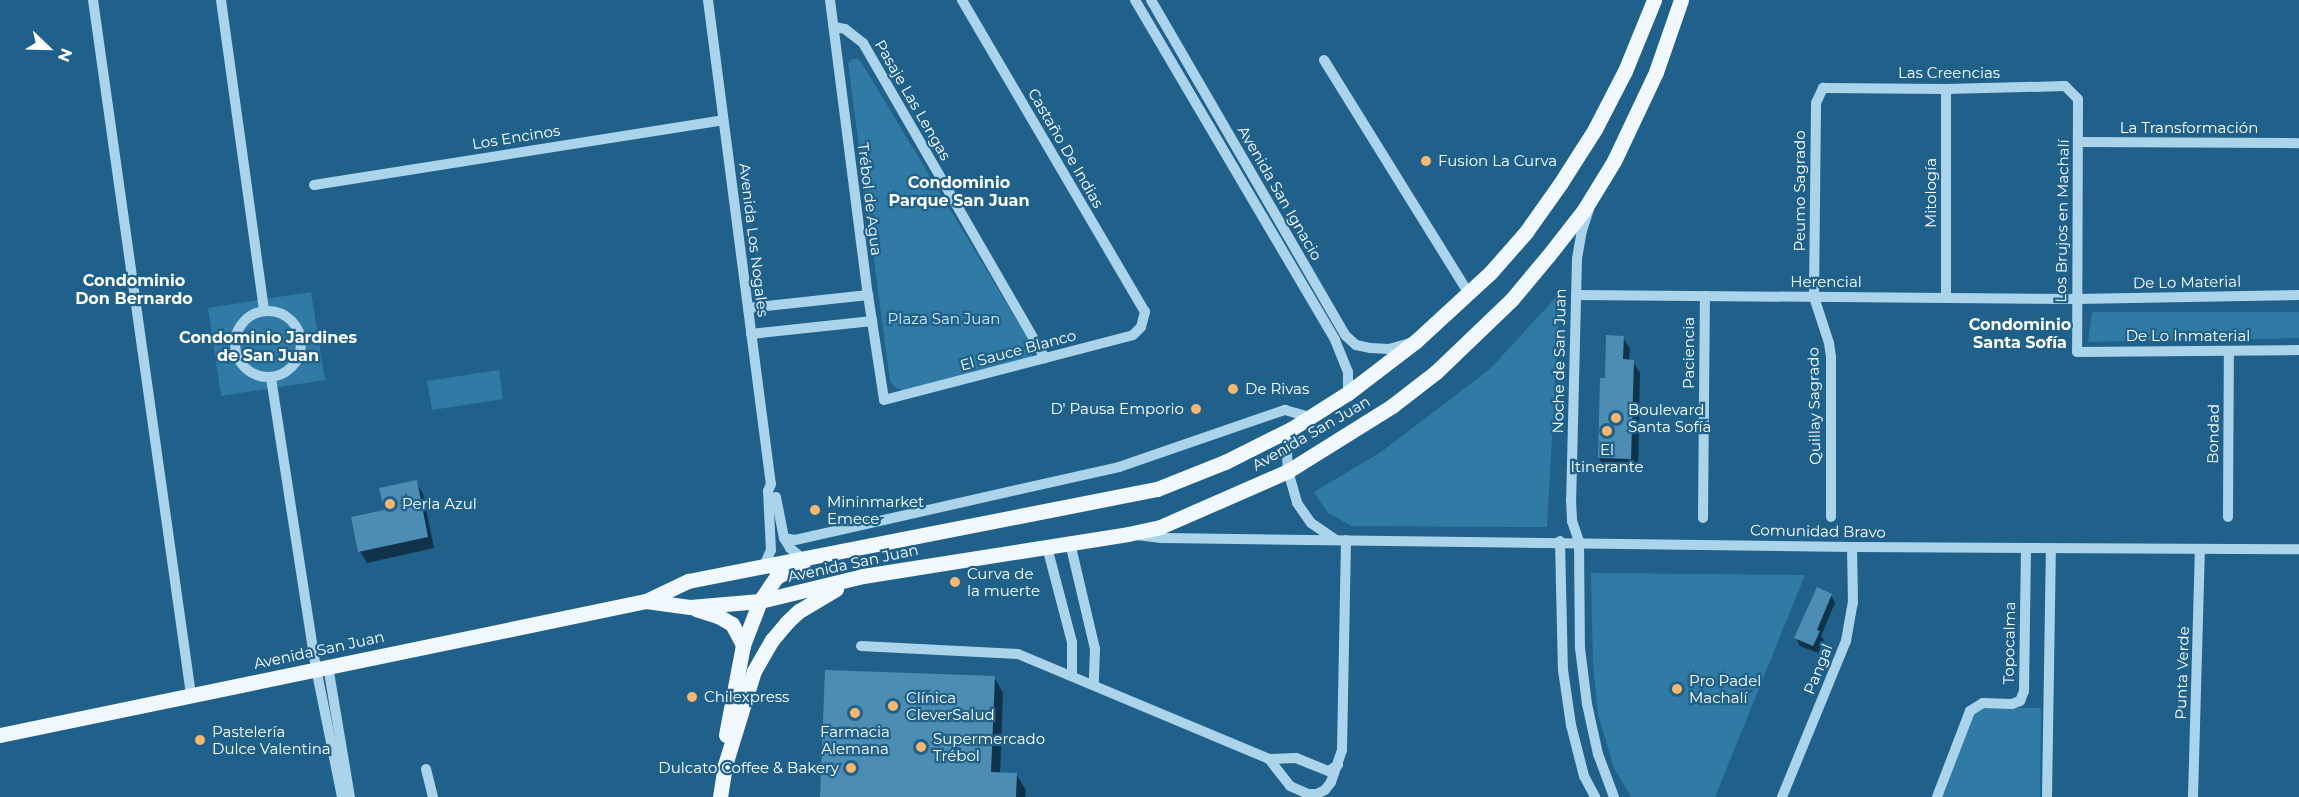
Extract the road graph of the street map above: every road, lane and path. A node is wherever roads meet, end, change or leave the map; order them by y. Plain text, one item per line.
1 (93, 0) edge
2 (220, 0) edge
3 (708, 0) edge
4 (830, 0) edge
5 (962, 0) edge
6 (1135, 0) edge
7 (1151, 0) edge
8 (1654, 0) edge
9 (1681, 0) edge
10 (834, 27) junction
11 (1324, 60) dead end
12 (1823, 88) joint
13 (1946, 89) junction
14 (2073, 92) joint
15 (723, 120) junction
16 (2078, 142) junction
17 (2299, 143) edge
18 (1251, 173) junction
19 (1241, 180) junction
20 (314, 184) dead end
21 (1599, 184) junction
22 (1469, 294) junction
23 (867, 295) junction
24 (1576, 295) junction
25 (2299, 295) edge
26 (1705, 296) junction
27 (1814, 297) junction
28 (1946, 298) junction
29 (2076, 299) junction
30 (748, 308) junction
31 (264, 311) junction
32 (1144, 312) joint
33 (872, 321) junction
34 (751, 334) junction
35 (1416, 341) junction
36 (2299, 350) edge
37 (2229, 351) junction
38 (2076, 352) joint
39 (1045, 358) junction
40 (271, 378) junction
41 (1348, 393) junction
42 (884, 400) joint
43 (1310, 417) junction
44 (1291, 429) junction
45 (1288, 471) junction
46 (771, 483) junction
47 (1830, 517) dead end
48 (2228, 517) dead end
49 (1703, 518) dead end
50 (1128, 534) junction
51 (784, 538) junction
52 (1341, 540) junction
53 (1560, 541) junction
54 (1579, 541) junction
55 (1070, 543) junction
56 (1047, 547) junction
57 (1852, 547) junction
58 (2026, 548) junction
59 (2051, 548) junction
60 (2200, 549) junction
61 (2299, 549) edge
62 (821, 554) junction
63 (802, 558) junction
64 (764, 566) junction
65 (863, 576) junction
66 (760, 600) junction
67 (646, 601) junction
68 (690, 607) junction
69 (743, 645) junction
70 (861, 646) dead end
71 (322, 667) junction
72 (1072, 676) junction
73 (1094, 685) junction
74 (191, 695) junction
75 (0, 735) edge
76 (1269, 759) junction
77 (725, 765) junction
78 (1338, 765) junction
79 (426, 769) dead end
80 (342, 797) edge
81 (350, 797) edge
82 (433, 797) edge
83 (720, 797) edge
84 (1595, 797) edge
85 (1614, 797) edge
86 (1782, 797) edge
87 (1937, 797) edge
88 (2047, 797) edge
89 (2193, 797) edge

1 - 74 street
2 - 31 street
3 - 15 street, Avenida Los Nogales
4 - 10 street, Trébol de Agua
5 - 32 street, Castaño De Indias
6 - 19 street, Avenida San Ignacio
7 - 18 street, Avenida San Ignacio
8 - 22 main road, Avenida San Juan
9 - 21 main road, Avenida San Juan
10 - 23 street, Trébol de Agua
10 - 39 street, Pasaje Las Lengas
11 - 22 street
12 - 13 street, Las Creencias
12 - 27 street, Peumo Sagrado
13 - 14 street, Las Creencias
13 - 28 street, Mitología
14 - 16 street, Los Brujos en Machalí
15 - 20 street, Los Encinos
15 - 30 street, Avenida Los Nogales
16 - 17 street, La Transformación
16 - 29 street, Los Brujos en Machalí
18 - 19 street
18 - 35 street, Avenida San Ignacio
19 - 41 street, Avenida San Ignacio
21 - 24 street, Noche de San Juan
21 - 45 main road, Avenida San Juan
22 - 35 main road, Avenida San Juan
23 - 30 street
23 - 33 street, Trébol de Agua
24 - 26 street, Herencial
24 - 54 street, Noche de San Juan
25 - 29 street, De Lo Material
26 - 27 street, Herencial
26 - 49 street, Paciencia
27 - 28 street, Herencial
27 - 47 street, Quillay Sagrado
28 - 29 street, Herencial
29 - 38 street, Los Brujos en Machalí
30 - 34 street, Avenida Los Nogales
31 - 40 street
31 - 40 street
32 - 39 street, El Sauce Blanco
33 - 34 street
33 - 42 street, Trébol de Agua
34 - 46 street, Avenida Los Nogales
35 - 41 main road, Avenida San Juan
36 - 37 street, De Lo Inmaterial
37 - 38 street, De Lo Inmaterial
37 - 48 street, Bondad
39 - 42 street, El Sauce Blanco
40 - 71 street
41 - 43 main road, Avenida San Juan
43 - 44 main road, Avenida San Juan
43 - 51 street, Avenida San Juan
44 - 45 street
44 - 62 main road, Avenida San Juan
45 - 50 main road, Avenida San Juan
45 - 52 street
46 - 51 street, Avenida Los Nogales
46 - 64 street, Avenida Los Nogales
50 - 52 street, Comunidad Bravo
50 - 55 main road, Avenida San Juan
51 - 63 street
52 - 53 street, Comunidad Bravo
52 - 78 street
53 - 54 street, Comunidad Bravo
53 - 84 street
54 - 57 street, Comunidad Bravo
54 - 85 street, Noche de San Juan
55 - 56 main road, Avenida San Juan
55 - 73 street
56 - 65 main road, Avenida San Juan
56 - 72 street
57 - 58 street, Comunidad Bravo
57 - 86 street, Pangal
58 - 59 street, Comunidad Bravo
58 - 87 street, Topocalma
59 - 60 street, Comunidad Bravo
59 - 88 street
60 - 61 street, Comunidad Bravo
60 - 89 street, Punta Verde
62 - 63 main road, Avenida San Juan
62 - 66 main road
63 - 64 main road, Avenida San Juan
64 - 67 main road, Avenida San Juan
65 - 66 main road, Avenida San Juan
65 - 77 main road
66 - 68 main road, Avenida San Juan
66 - 69 main road
67 - 68 main road, Avenida San Juan
67 - 71 main road, Avenida San Juan
68 - 69 main road
69 - 77 main road
70 - 72 street
71 - 74 main road, Avenida San Juan
71 - 80 street
71 - 81 street
72 - 73 street
73 - 76 street
74 - 75 main road, Avenida San Juan
76 - 78 street
76 - 78 street
77 - 83 main road
79 - 82 street

